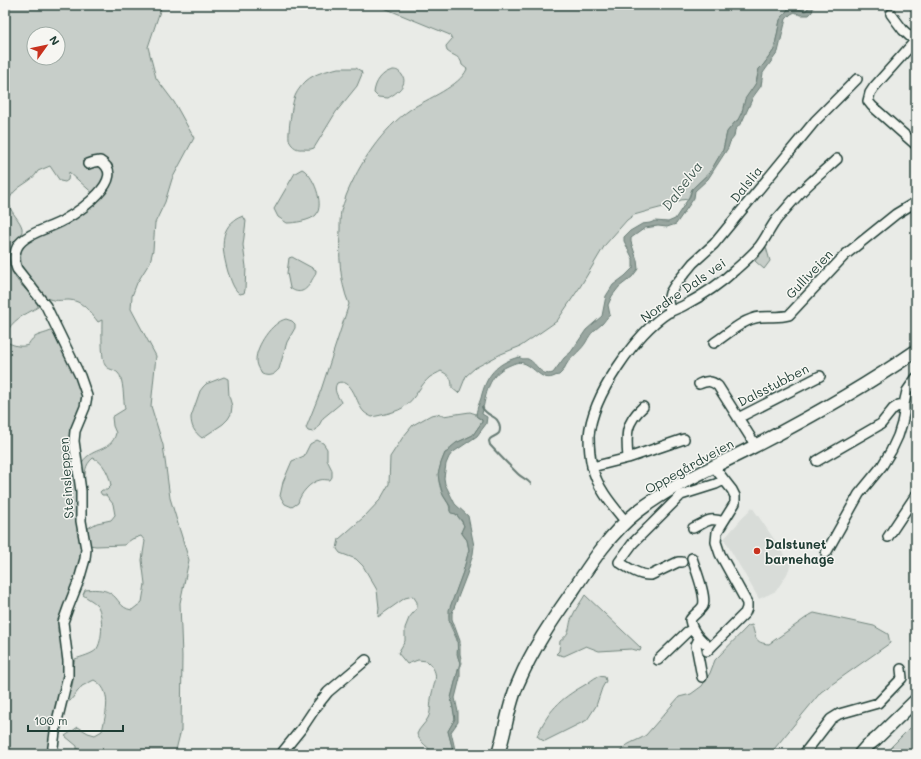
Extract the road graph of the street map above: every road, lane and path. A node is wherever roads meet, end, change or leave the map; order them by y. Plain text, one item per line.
1 (891, 14) dead end
2 (916, 40) edge
3 (857, 79) dead end
4 (916, 145) edge
5 (837, 159) dead end
6 (88, 164) dead end
7 (916, 202) edge
8 (670, 312) junction
9 (714, 343) dead end
10 (916, 351) edge
11 (820, 376) dead end
12 (916, 378) edge
13 (699, 384) dead end
14 (904, 404) junction
15 (643, 407) dead end
16 (738, 418) junction
17 (684, 438) dead end
18 (756, 446) junction
19 (628, 458) junction
20 (817, 461) dead end
21 (592, 466) junction
22 (714, 467) junction
23 (724, 480) junction
24 (916, 495) edge
25 (626, 522) junction
26 (723, 522) junction
27 (693, 528) dead end
28 (888, 537) dead end
29 (826, 553) dead end
30 (692, 558) dead end
31 (682, 562) dead end
32 (693, 629) junction
33 (699, 638) junction
34 (366, 660) dead end
35 (658, 660) dead end
36 (902, 669) dead end
37 (702, 677) dead end
38 (916, 700) edge
39 (876, 740) junction
40 (52, 754) edge
41 (281, 754) edge
42 (498, 754) edge
43 (804, 754) edge
44 (860, 754) edge
45 (868, 754) edge

1 - 2 street
2 - 4 street
3 - 8 street, Dalslia
5 - 8 street, Nordre Dals vei
6 - 40 street, Steinsleppen
7 - 9 street, Gulliveien
8 - 21 street, Nordre Dals vei
10 - 18 main road, Oppegårdveien
11 - 16 street, Dalsstubben
12 - 14 street
13 - 16 street, Dalsstubben
14 - 20 street
14 - 29 street
15 - 19 street
16 - 18 street, Dalsstubben
17 - 19 street
18 - 22 main road, Oppegårdveien
19 - 21 street
21 - 25 street, Nordre Dals vei
22 - 23 street
22 - 25 main road, Oppegårdveien
23 - 26 street
23 - 31 street
24 - 28 street
25 - 42 main road, Oppegårdveien
26 - 27 street
26 - 33 street
30 - 32 street
32 - 33 street
32 - 35 street
33 - 37 street
34 - 41 street
36 - 43 street
38 - 39 main road
39 - 44 main road
39 - 45 main road

